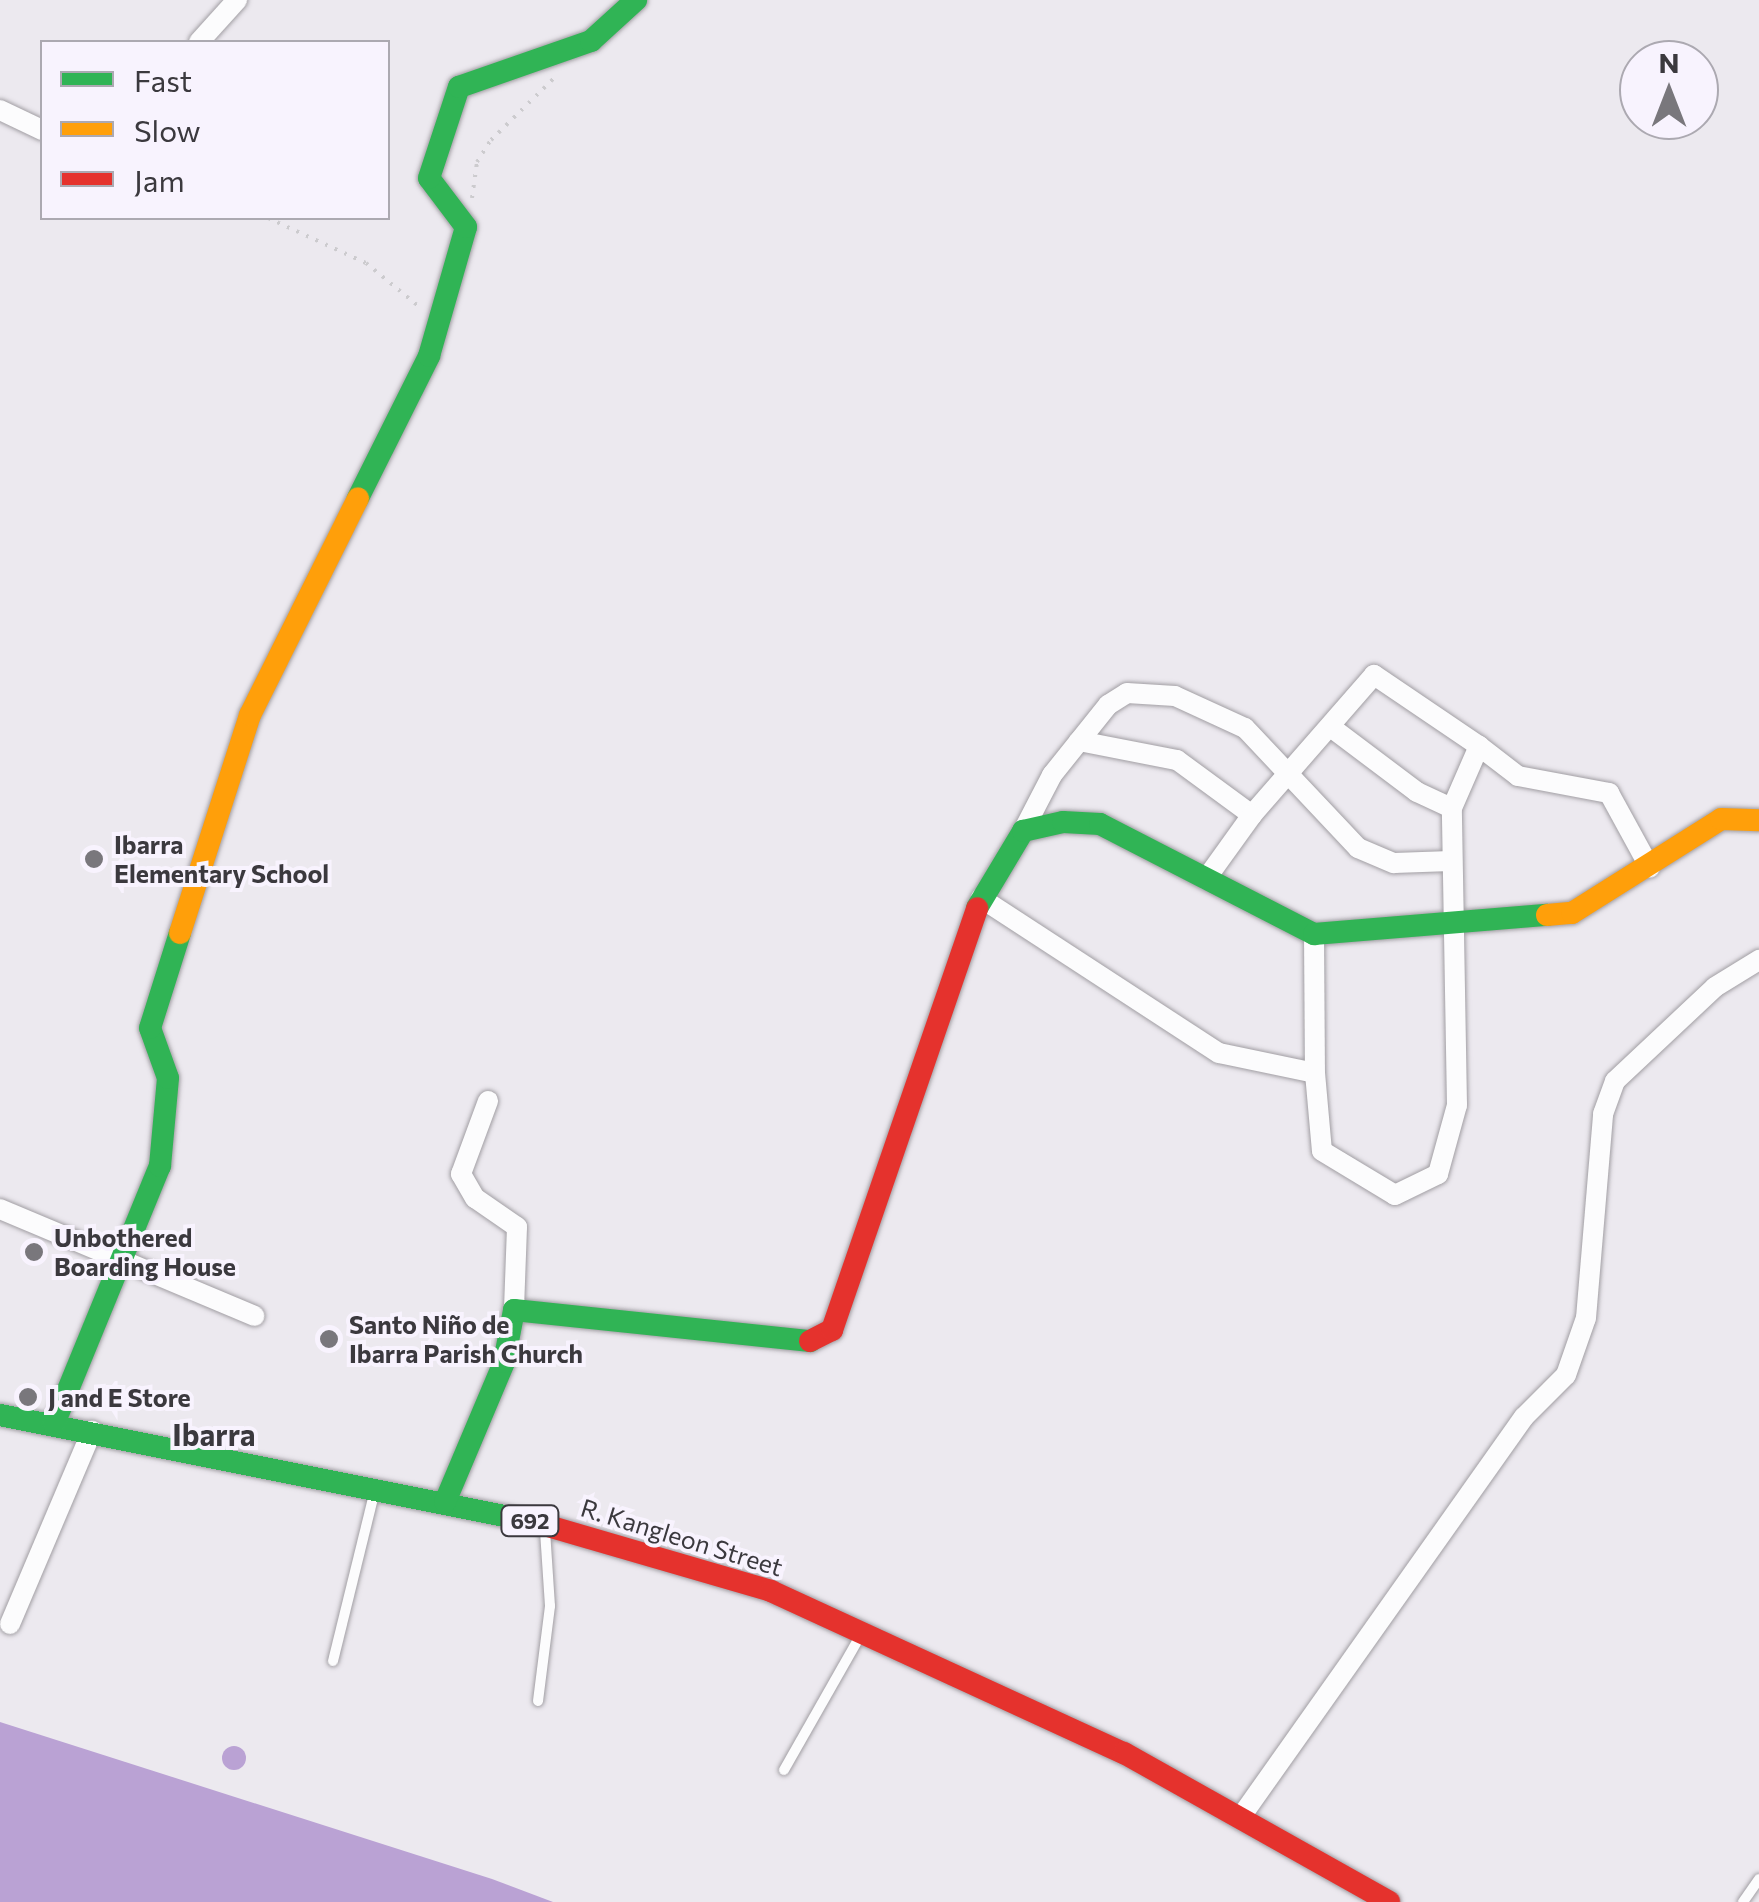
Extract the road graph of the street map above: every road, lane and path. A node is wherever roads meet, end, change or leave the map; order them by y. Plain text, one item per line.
1 (237, 0) edge
2 (636, 0) edge
3 (201, 40) edge
4 (566, 67) dead end
5 (0, 110) edge
6 (40, 129) edge
7 (272, 220) edge
8 (466, 227) junction
9 (438, 323) junction
10 (1332, 728) junction
11 (1079, 741) junction
12 (1479, 746) junction
13 (1292, 772) junction
14 (1452, 808) junction
15 (1252, 815) junction
16 (1759, 820) edge
17 (1023, 831) junction
18 (1451, 861) junction
19 (1650, 868) junction
20 (1206, 879) junction
21 (981, 898) junction
22 (1449, 927) junction
23 (1314, 934) junction
24 (1759, 960) edge
25 (1315, 1073) junction
26 (488, 1101) dead end
27 (0, 1209) edge
28 (125, 1257) junction
29 (514, 1310) junction
30 (254, 1316) dead end
31 (0, 1414) edge
32 (54, 1424) junction
33 (249, 1426) dead end
34 (92, 1432) junction
35 (245, 1441) dead end
36 (376, 1488) junction
37 (445, 1502) junction
38 (545, 1524) junction
39 (10, 1624) dead end
40 (862, 1633) junction
41 (333, 1662) dead end
42 (538, 1701) dead end
43 (784, 1770) dead end
44 (1240, 1818) junction
45 (1759, 1879) edge
46 (1389, 1902) edge
47 (1743, 1902) edge

1 - 3 street
2 - 8 street
4 - 8 path
5 - 6 street
7 - 9 path
8 - 9 street
9 - 28 street
10 - 12 street
10 - 13 street
10 - 14 street
11 - 13 street
11 - 15 street
11 - 17 street
12 - 14 street
12 - 19 street
13 - 15 street
13 - 18 street
14 - 18 street
15 - 20 street
16 - 19 street
17 - 20 street
17 - 21 street
18 - 22 street
19 - 22 street
20 - 23 street
21 - 25 street
21 - 29 street
22 - 23 street
22 - 25 street
23 - 25 street
24 - 44 street
26 - 29 street
27 - 28 street
28 - 30 street
28 - 32 street
29 - 37 street
31 - 32 street, R. Kangleon Street / 692
32 - 34 street, R. Kangleon Street / 692
33 - 35 path
34 - 36 street, R. Kangleon Street / 692
34 - 39 street
36 - 37 street, R. Kangleon Street / 692
36 - 41 lane
37 - 38 street, R. Kangleon Street / 692
38 - 40 street, R. Kangleon Street / 692
38 - 42 lane
40 - 43 lane
40 - 44 street, R. Kangleon Street / 692
44 - 46 street, 692
45 - 47 lane

